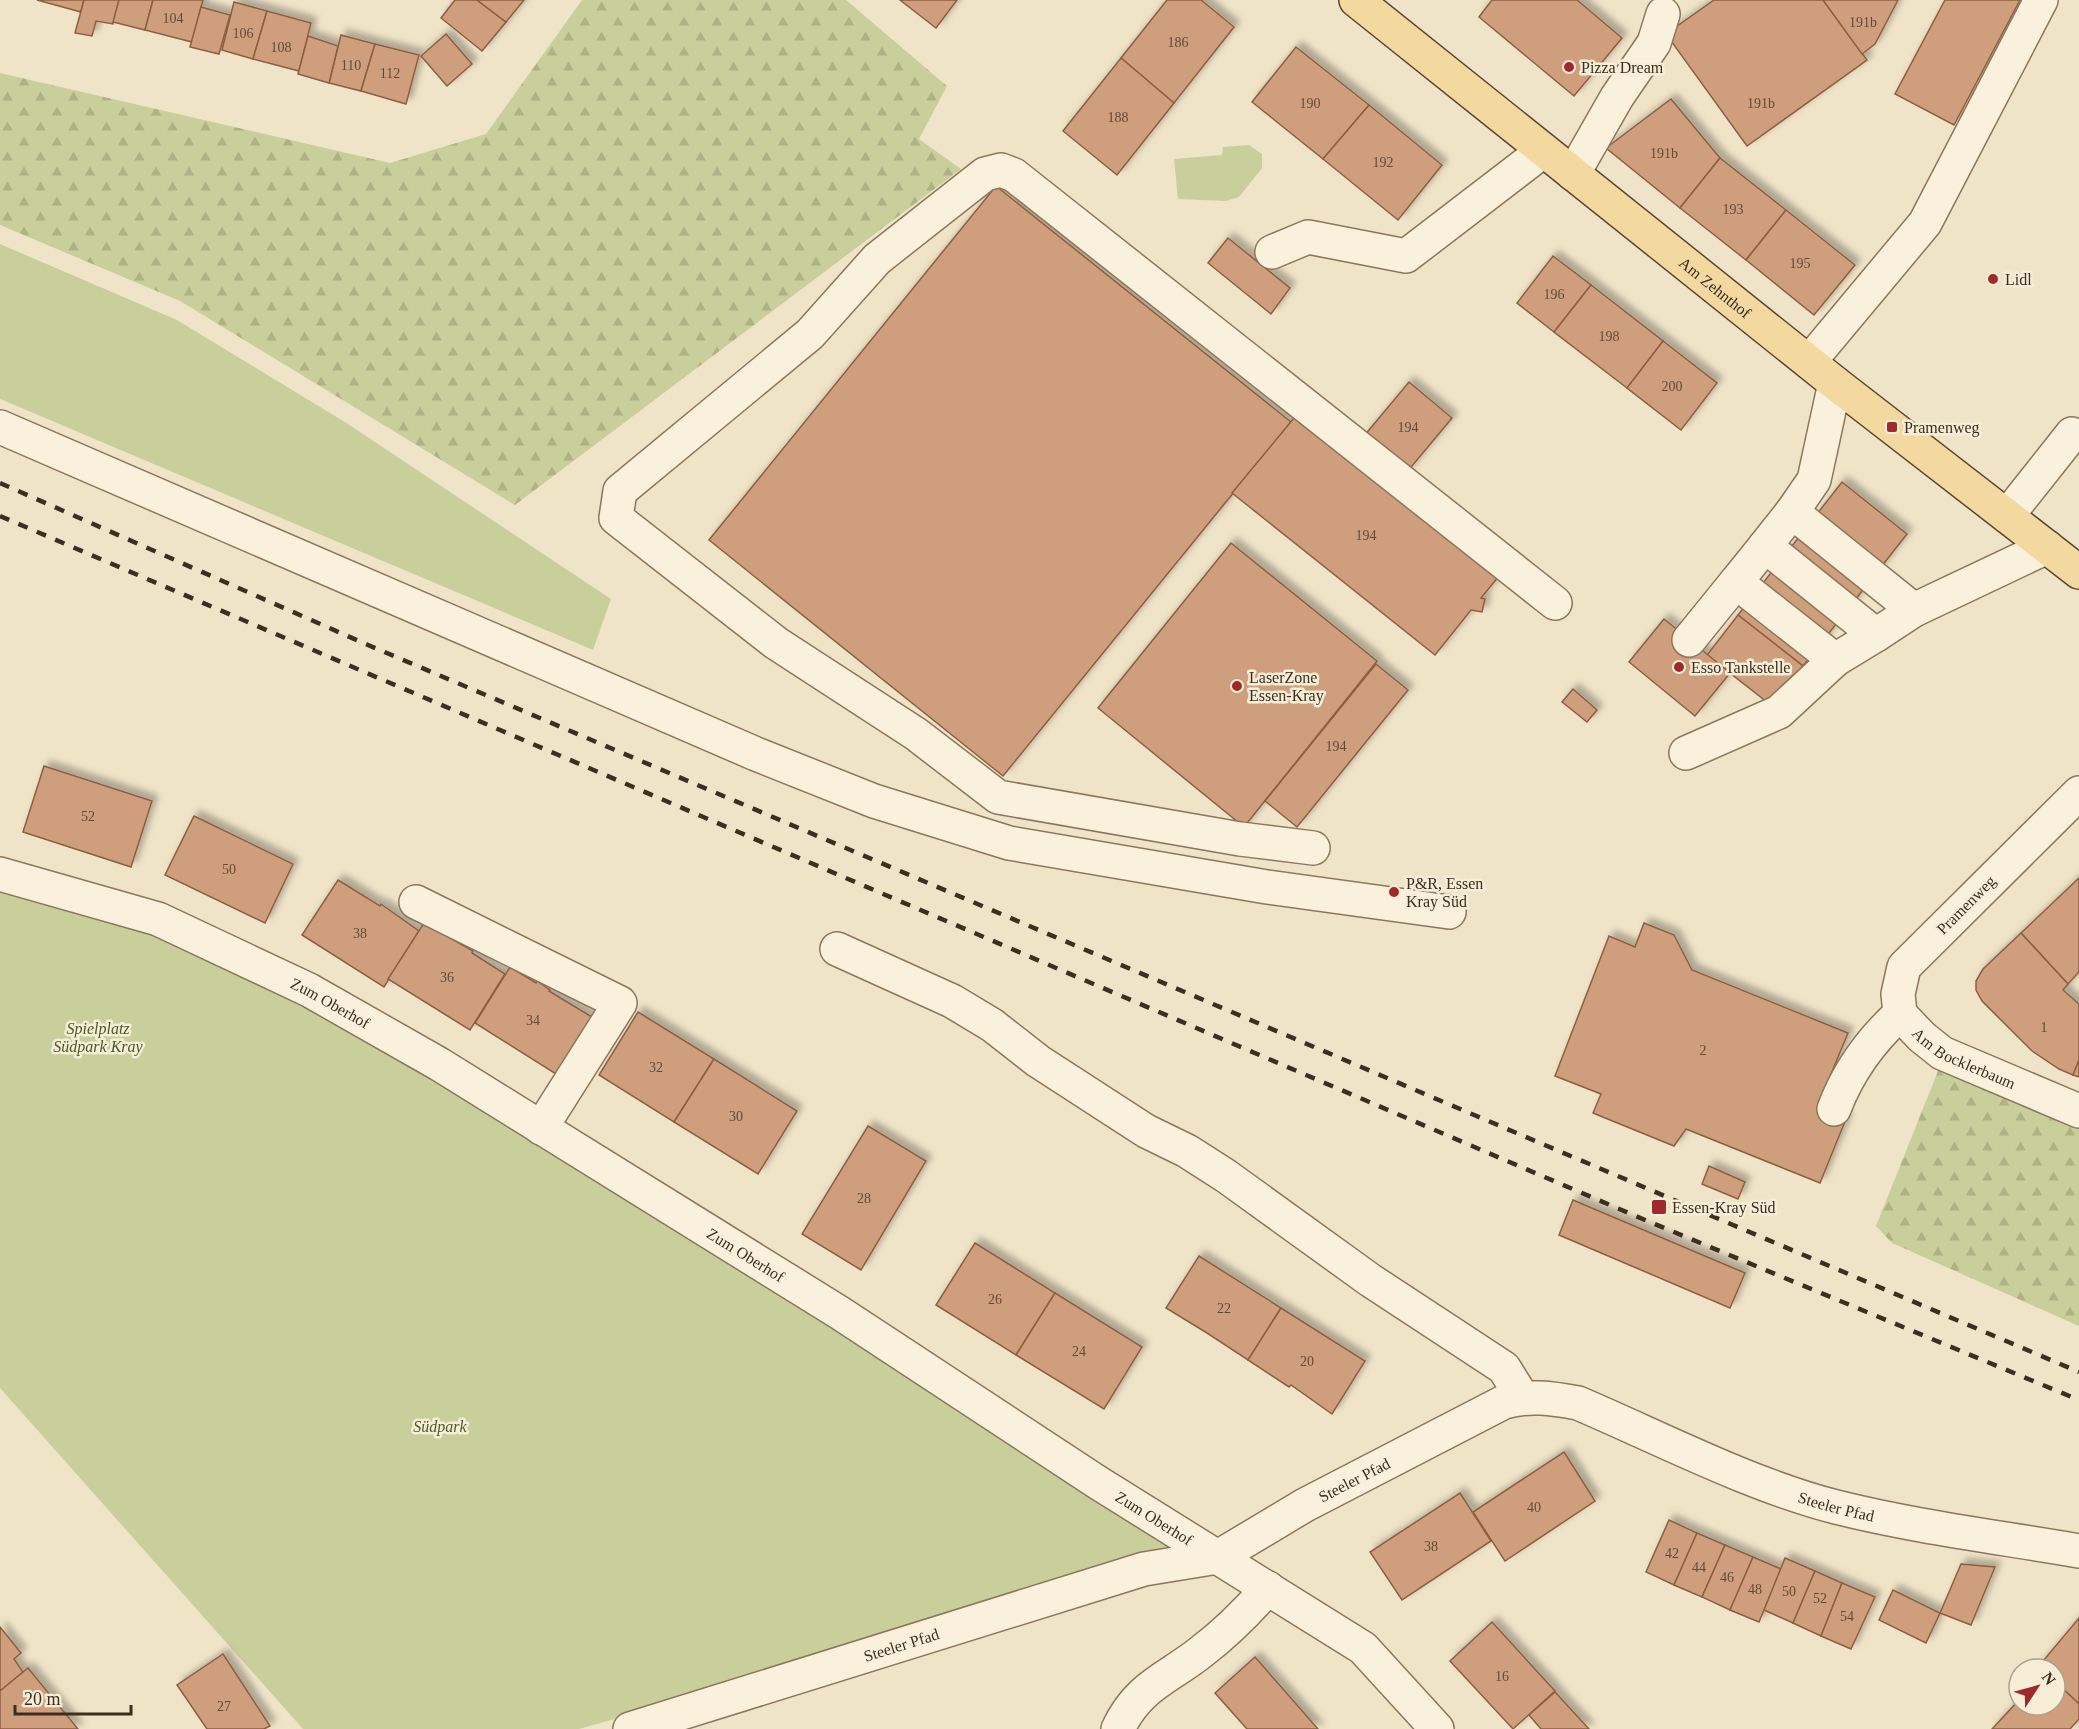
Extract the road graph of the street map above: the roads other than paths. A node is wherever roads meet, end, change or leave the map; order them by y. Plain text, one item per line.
1 (1356, 0) edge
2 (2041, 0) edge
3 (1663, 14) dead end
4 (1543, 151) junction
5 (1573, 174) junction
6 (1272, 252) dead end
7 (1809, 362) junction
8 (1835, 382) junction
9 (0, 427) edge
10 (2072, 434) dead end
11 (1792, 512) junction
12 (2007, 516) junction
13 (1765, 546) junction
14 (2047, 547) junction
15 (2079, 572) edge
16 (1736, 582) junction
17 (1555, 603) dead end
18 (1914, 610) junction
19 (1876, 634) junction
20 (1689, 640) dead end
21 (1835, 660) junction
22 (1686, 753) dead end
23 (2079, 793) edge
24 (1313, 848) dead end
25 (0, 874) edge
26 (416, 902) dead end
27 (1449, 912) dead end
28 (837, 949) dead end
29 (1904, 967) joint
30 (1900, 1014) junction
31 (1834, 1109) dead end
32 (2079, 1111) edge
33 (541, 1128) junction
34 (1522, 1397) junction
35 (2079, 1551) edge
36 (1218, 1557) junction
37 (1268, 1588) junction
38 (1425, 1725) edge
39 (630, 1729) edge
40 (1118, 1729) edge

1 - 4 main road, Am Zehnthof
2 - 7 street
3 - 5 street
4 - 5 main road, Am Zehnthof
4 - 6 street
5 - 7 main road, Am Zehnthof
7 - 8 main road, Am Zehnthof
8 - 11 street
8 - 12 main road, Am Zehnthof
9 - 27 street
10 - 12 street
11 - 13 street
11 - 18 street
12 - 14 main road, Am Zehnthof
13 - 16 street
13 - 19 street
14 - 15 main road, Am Zehnthof
14 - 18 street
16 - 20 street
16 - 21 street
17 - 24 street
18 - 19 street
19 - 21 street
21 - 22 street
23 - 29 street, Pramenweg
25 - 33 street, Zum Oberhof
26 - 33 street
28 - 34 street
29 - 30 street, Am Bocklerbaum
30 - 31 street
30 - 32 street, Am Bocklerbaum
33 - 36 street, Zum Oberhof
34 - 35 street, Steeler Pfad
34 - 36 street, Steeler Pfad
36 - 37 street, Zum Oberhof
36 - 39 street, Steeler Pfad
37 - 38 street, Zum Oberhof
37 - 40 street

